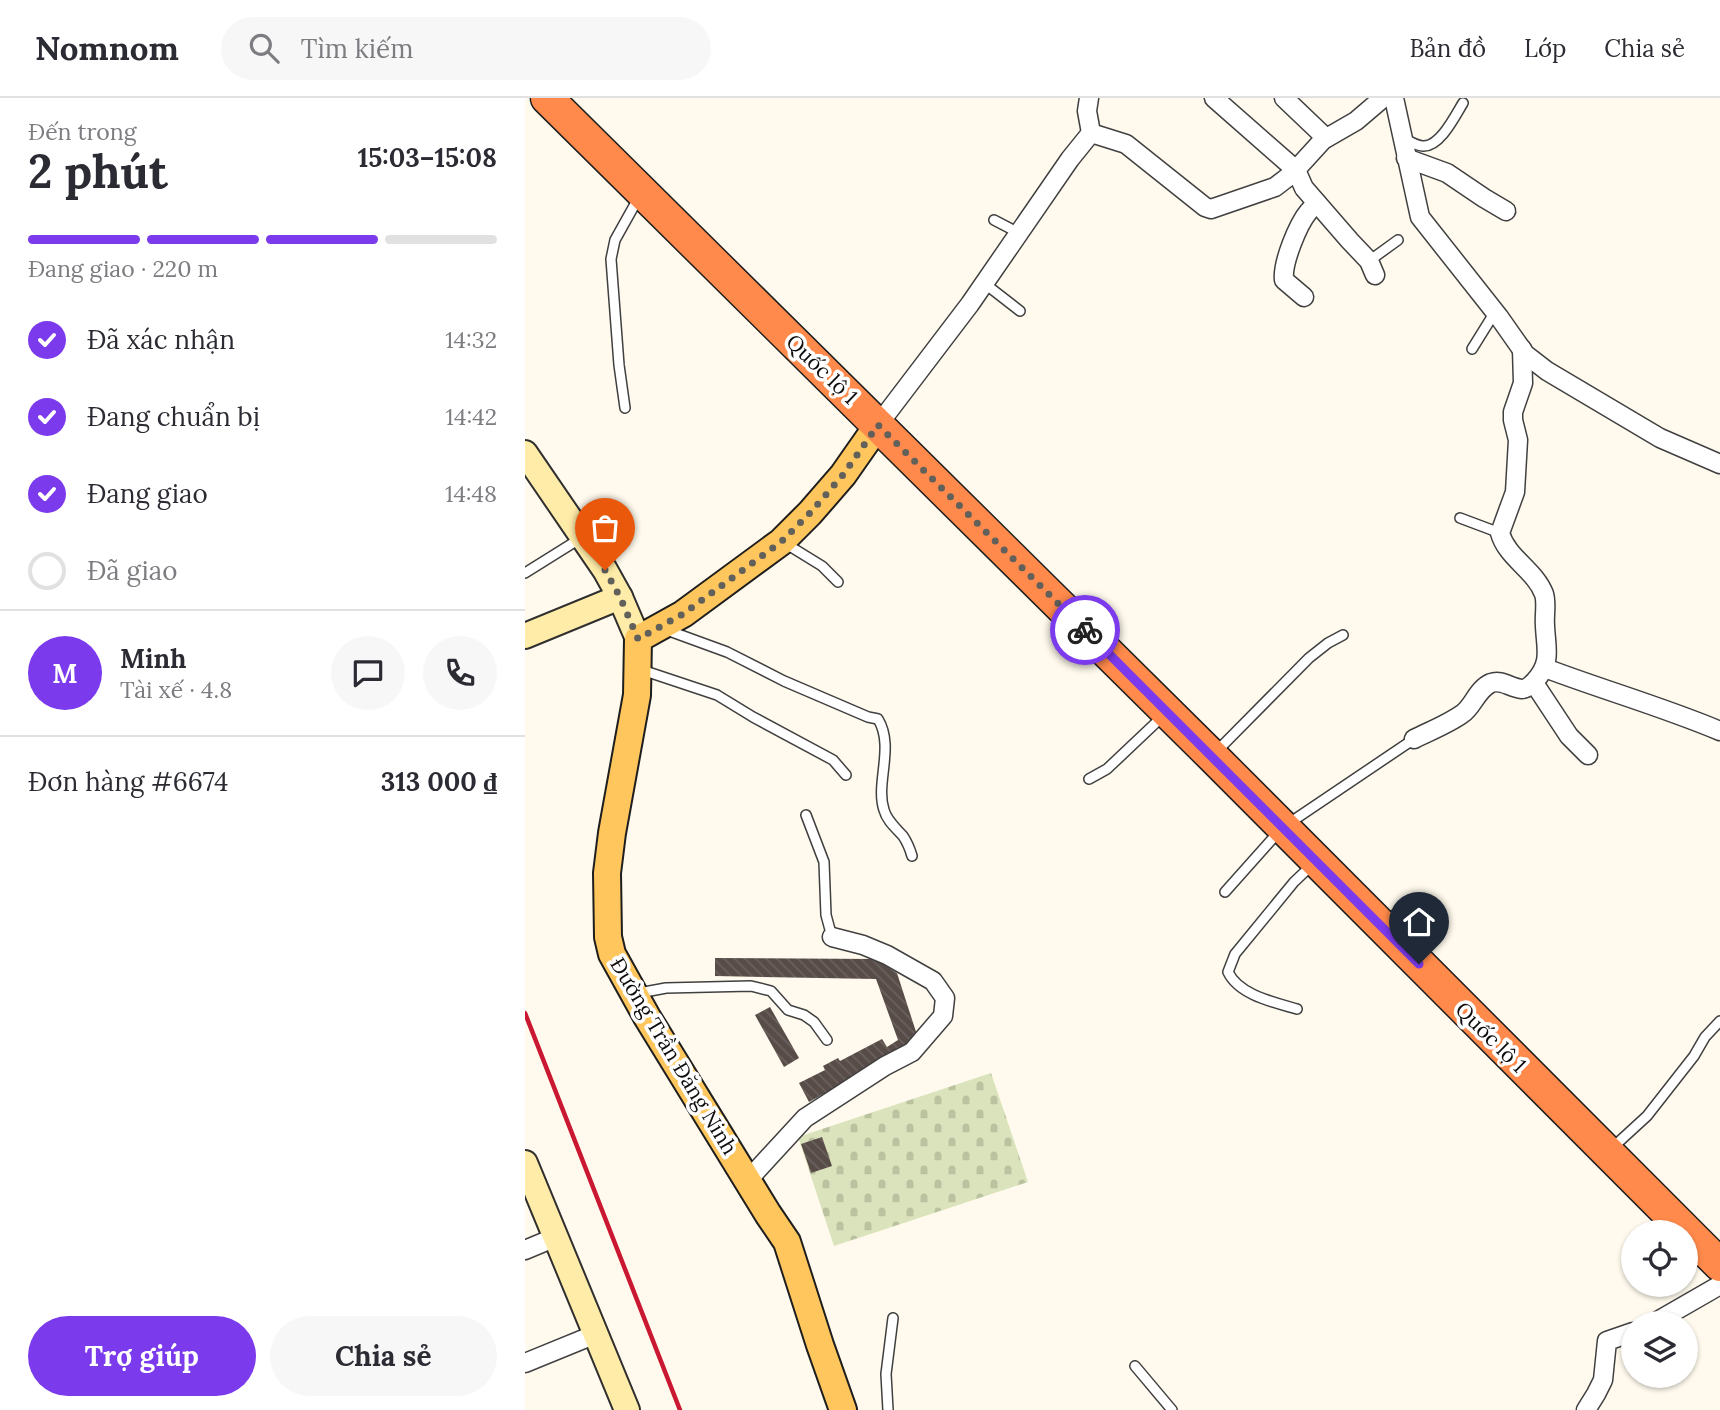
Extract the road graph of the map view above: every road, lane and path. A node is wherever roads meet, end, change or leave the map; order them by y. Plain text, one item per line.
1 (547, 98) edge
2 (1089, 98) edge
3 (1214, 98) edge
4 (1284, 98) edge
5 (1383, 98) edge
6 (1394, 98) edge
7 (1463, 103) dead end
8 (1091, 133) junction
9 (1402, 137) junction
10 (1326, 138) junction
11 (1406, 158) junction
12 (1296, 170) junction
13 (642, 192) junction
14 (1317, 203) junction
15 (1506, 211) dead end
16 (994, 220) dead end
17 (1019, 233) junction
18 (1398, 240) dead end
19 (1372, 268) joint
20 (984, 283) junction
21 (1304, 297) dead end
22 (1020, 311) dead end
23 (1495, 312) junction
24 (1472, 349) dead end
25 (1522, 349) junction
26 (625, 408) dead end
27 (878, 425) junction
28 (525, 453) edge
29 (1720, 464) edge
30 (1460, 518) dead end
31 (1500, 533) junction
32 (582, 537) junction
33 (781, 542) junction
34 (525, 573) edge
35 (838, 582) dead end
36 (620, 597) junction
37 (649, 633) junction
38 (1343, 635) dead end
39 (525, 636) edge
40 (638, 668) junction
41 (1545, 668) junction
42 (1534, 683) junction
43 (1167, 712) junction
44 (1720, 731) edge
45 (1414, 739) joint
46 (1588, 755) dead end
47 (1212, 756) junction
48 (846, 775) dead end
49 (1089, 779) dead end
50 (806, 815) dead end
51 (1282, 828) junction
52 (912, 856) dead end
53 (1316, 861) junction
54 (1225, 892) dead end
55 (1409, 903) dead end
56 (1381, 926) junction
57 (832, 937) joint
58 (633, 994) junction
59 (1297, 1009) dead end
60 (1720, 1021) edge
61 (827, 1040) dead end
62 (1607, 1153) junction
63 (525, 1163) edge
64 (748, 1180) junction
65 (556, 1237) junction
66 (525, 1250) edge
67 (1720, 1265) edge
68 (1720, 1285) edge
69 (1675, 1311) edge
70 (893, 1318) dead end
71 (596, 1334) junction
72 (1621, 1336) edge
73 (525, 1363) edge
74 (1135, 1366) dead end
75 (627, 1410) edge
76 (843, 1410) edge
77 (888, 1410) edge
78 (1172, 1410) edge
79 (1586, 1410) edge

1 - 13 highway, Quốc lộ 1
2 - 8 street
3 - 12 street
4 - 10 street
5 - 10 street
6 - 9 street
7 - 9 lane
8 - 12 street
8 - 17 street
9 - 11 street
10 - 12 street
11 - 15 street
11 - 23 street
12 - 14 street
13 - 26 lane
13 - 27 highway, Quốc lộ 1
14 - 19 street
14 - 21 street
16 - 17 lane
17 - 20 street
18 - 19 lane
20 - 22 lane
20 - 27 street
23 - 24 lane
23 - 25 street
25 - 29 street
25 - 31 street
27 - 33 main road
27 - 43 highway, Quốc lộ 1
28 - 32 street
30 - 31 lane
31 - 41 street
32 - 34 lane
32 - 36 street
33 - 35 lane
33 - 37 main road
36 - 37 street
36 - 39 street
37 - 40 main road, Đường Trần Đăng Ninh
37 - 52 lane
38 - 47 lane
40 - 48 lane
40 - 58 main road, Đường Trần Đăng Ninh
41 - 42 street
41 - 44 street
42 - 45 street
42 - 46 street
43 - 47 highway, Quốc lộ 1
43 - 49 lane
45 - 51 lane
47 - 51 highway, Quốc lộ 1
50 - 57 lane
51 - 53 highway, Quốc lộ 1
51 - 54 lane
53 - 56 highway, Quốc lộ 1
53 - 59 lane
55 - 56 lane
56 - 62 highway, Quốc lộ 1
57 - 64 street
58 - 61 lane
58 - 64 main road, Đường Trần Đăng Ninh
60 - 62 lane
62 - 67 highway, Quốc lộ 1
63 - 65 street
64 - 76 main road, Đường Trần Đăng Ninh
65 - 66 street
65 - 71 street
68 - 69 street
70 - 77 lane
71 - 73 street
71 - 75 street
72 - 79 street
74 - 78 lane

